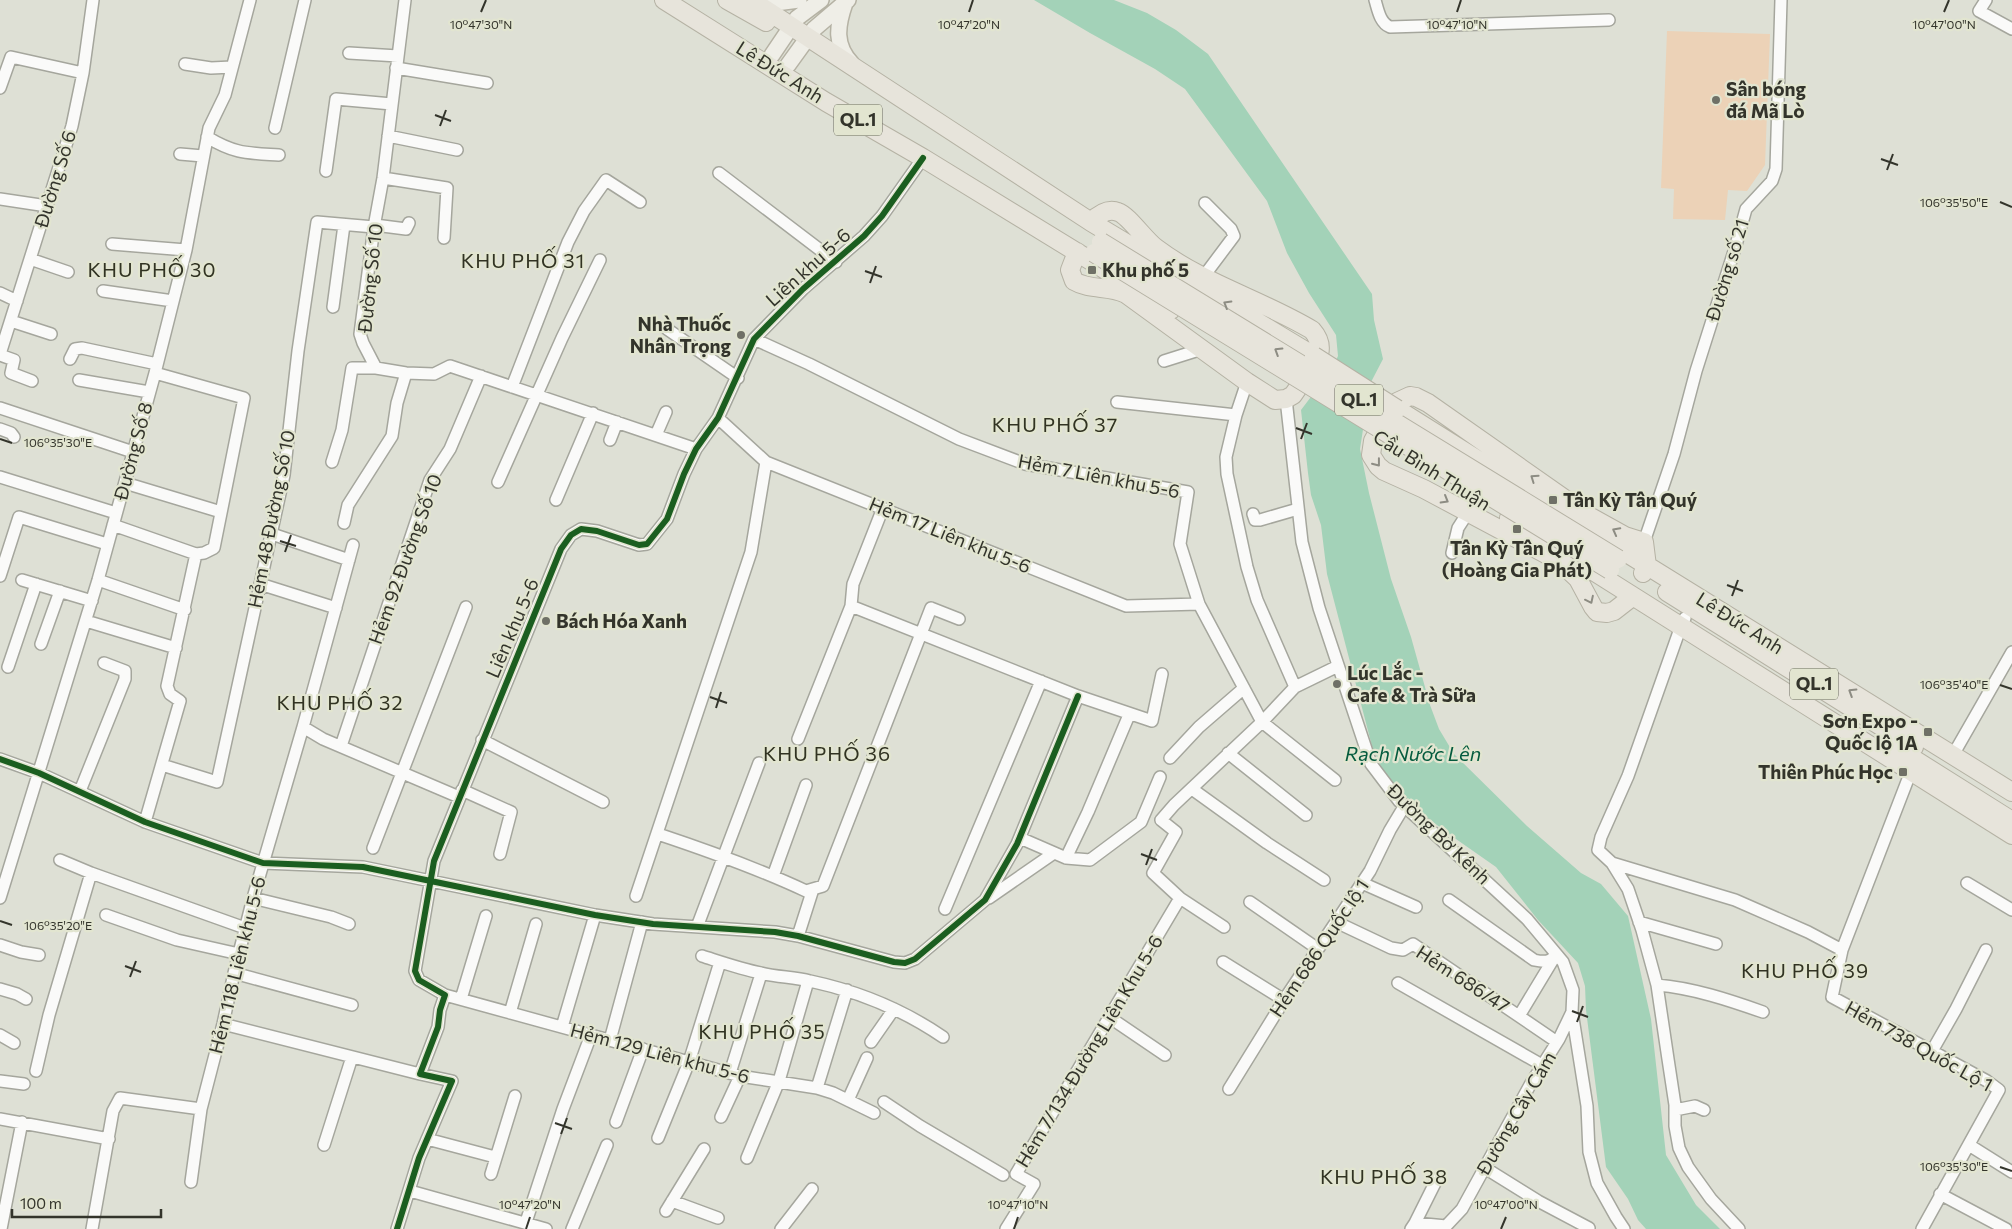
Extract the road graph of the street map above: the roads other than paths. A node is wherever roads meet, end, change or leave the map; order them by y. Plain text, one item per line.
1 (93, 0) edge
2 (250, 0) edge
3 (305, 0) edge
4 (404, 0) edge
5 (664, 0) edge
6 (683, 0) edge
7 (726, 0) edge
8 (752, 0) edge
9 (799, 0) edge
10 (821, 0) edge
11 (1376, 0) edge
12 (1781, 0) edge
13 (1986, 0) edge
14 (849, 1) edge
15 (1609, 20) dead end
16 (2012, 29) edge
17 (788, 30) junction
18 (804, 41) junction
19 (349, 53) dead end
20 (772, 55) junction
21 (398, 56) junction
22 (185, 64) dead end
23 (788, 65) junction
24 (232, 67) junction
25 (396, 68) junction
26 (83, 73) junction
27 (860, 77) junction
28 (487, 83) dead end
29 (0, 84) edge
30 (392, 104) junction
31 (275, 128) dead end
32 (388, 136) junction
33 (207, 137) junction
34 (457, 150) dead end
35 (180, 154) dead end
36 (925, 154) junction
37 (278, 155) dead end
38 (203, 156) junction
39 (326, 171) dead end
40 (718, 173) dead end
41 (383, 178) junction
42 (0, 199) edge
43 (640, 202) dead end
44 (1205, 202) dead end
45 (47, 206) junction
46 (1091, 222) junction
47 (409, 223) dead end
48 (344, 225) junction
49 (374, 226) junction
50 (444, 238) dead end
51 (112, 244) dead end
52 (1090, 249) junction
53 (186, 250) junction
54 (30, 259) junction
55 (600, 260) dead end
56 (836, 262) junction
57 (68, 272) dead end
58 (1204, 276) junction
59 (103, 291) dead end
60 (0, 293) edge
61 (17, 301) junction
62 (173, 301) junction
63 (333, 307) dead end
64 (11, 320) junction
65 (667, 329) dead end
66 (52, 334) dead end
67 (754, 339) junction
68 (1202, 349) junction
69 (0, 354) edge
70 (70, 359) dead end
71 (1164, 361) dead end
72 (376, 368) junction
73 (156, 369) junction
74 (406, 373) junction
75 (481, 376) junction
76 (738, 378) junction
77 (79, 380) dead end
78 (32, 381) dead end
79 (1246, 382) junction
80 (512, 387) junction
81 (150, 392) junction
82 (536, 396) junction
83 (1286, 399) junction
84 (1117, 402) dead end
85 (0, 408) edge
86 (666, 412) dead end
87 (593, 413) junction
88 (1236, 415) junction
89 (718, 418) junction
90 (617, 422) junction
91 (0, 429) edge
92 (656, 435) junction
93 (14, 437) dead end
94 (610, 440) dead end
95 (696, 449) junction
96 (133, 452) junction
97 (332, 462) dead end
98 (766, 462) junction
99 (0, 476) edge
100 (498, 482) dead end
101 (124, 483) junction
102 (556, 500) dead end
103 (882, 508) junction
104 (1298, 509) junction
105 (221, 512) junction
106 (116, 513) junction
107 (1253, 514) dead end
108 (1467, 514) junction
109 (344, 523) dead end
110 (113, 526) junction
111 (272, 534) junction
112 (1596, 534) joint
113 (1644, 542) junction
114 (107, 544) junction
115 (353, 545) dead end
116 (1452, 553) dead end
117 (196, 554) junction
118 (349, 560) junction
119 (1614, 565) junction
120 (1644, 570) junction
121 (0, 576) edge
122 (22, 580) dead end
123 (98, 580) junction
124 (36, 584) junction
125 (260, 584) junction
126 (60, 591) junction
127 (1632, 597) junction
128 (92, 601) junction
129 (1199, 604) junction
130 (851, 606) junction
131 (466, 607) dead end
132 (336, 608) junction
133 (185, 610) junction
134 (959, 619) dead end
135 (86, 621) junction
136 (1683, 622) junction
137 (919, 634) junction
138 (41, 644) dead end
139 (176, 648) junction
140 (2012, 652) edge
141 (104, 663) dead end
142 (1338, 666) junction
143 (8, 667) dead end
144 (1162, 674) dead end
145 (1041, 681) junction
146 (1295, 687) junction
147 (1244, 688) junction
148 (1078, 696) junction
149 (1129, 715) junction
150 (1262, 722) junction
151 (303, 727) junction
152 (798, 739) dead end
153 (482, 740) junction
154 (341, 746) junction
155 (1228, 753) junction
156 (1953, 755) junction
157 (1170, 758) dead end
158 (0, 760) edge
159 (759, 763) dead end
160 (162, 765) junction
161 (1913, 766) junction
162 (401, 772) junction
163 (39, 773) junction
164 (1160, 777) dead end
165 (1335, 780) dead end
166 (806, 785) dead end
167 (1192, 789) junction
168 (80, 791) junction
169 (2012, 792) edge
170 (460, 793) junction
171 (603, 802) dead end
172 (1405, 805) junction
173 (2012, 808) edge
174 (1306, 815) dead end
175 (1161, 820) junction
176 (2012, 820) edge
177 (145, 822) junction
178 (1141, 822) junction
179 (658, 834) junction
180 (2012, 835) edge
181 (1020, 838) junction
182 (373, 848) dead end
183 (1054, 853) junction
184 (500, 854) dead end
185 (724, 856) junction
186 (1066, 858) junction
187 (60, 860) dead end
188 (263, 862) junction
189 (1612, 863) junction
190 (91, 872) junction
191 (773, 876) junction
192 (430, 880) junction
193 (1324, 880) dead end
194 (1362, 883) junction
195 (1967, 883) dead end
196 (818, 887) junction
197 (636, 896) dead end
198 (0, 898) edge
199 (253, 898) junction
200 (1180, 898) junction
201 (986, 900) junction
202 (1449, 900) dead end
203 (1250, 902) dead end
204 (1416, 907) dead end
205 (945, 908) dead end
206 (2012, 910) edge
207 (106, 915) dead end
208 (595, 915) junction
209 (486, 916) dead end
210 (642, 922) junction
211 (1336, 922) junction
212 (1639, 922) junction
213 (349, 924) dead end
214 (536, 924) dead end
215 (697, 927) junction
216 (1224, 927) dead end
217 (245, 928) junction
218 (798, 936) junction
219 (1716, 944) dead end
220 (0, 945) edge
221 (1318, 949) junction
222 (1842, 950) junction
223 (1986, 950) dead end
224 (239, 954) junction
225 (39, 955) dead end
226 (702, 956) dead end
227 (1555, 956) junction
228 (720, 962) junction
229 (1223, 962) dead end
230 (234, 973) junction
231 (761, 974) junction
232 (808, 981) junction
233 (1398, 983) dead end
234 (1657, 985) junction
235 (0, 989) edge
236 (847, 990) junction
237 (445, 995) junction
238 (26, 999) dead end
239 (461, 1000) junction
240 (1284, 1000) junction
241 (352, 1005) dead end
242 (894, 1008) junction
243 (1763, 1012) dead end
244 (510, 1013) junction
245 (1571, 1014) junction
246 (1109, 1016) junction
247 (1519, 1016) junction
248 (224, 1024) junction
249 (562, 1027) junction
250 (590, 1035) junction
251 (0, 1036) edge
252 (943, 1037) dead end
253 (610, 1040) junction
254 (871, 1042) dead end
255 (1557, 1042) junction
256 (14, 1043) dead end
257 (643, 1049) junction
258 (1932, 1052) junction
259 (1165, 1055) dead end
260 (352, 1057) junction
261 (867, 1058) dead end
262 (689, 1062) junction
263 (1542, 1065) junction
264 (36, 1071) dead end
265 (420, 1074) junction
266 (735, 1075) junction
267 (0, 1081) edge
268 (779, 1081) junction
269 (24, 1084) dead end
270 (817, 1088) junction
271 (1228, 1089) dead end
272 (515, 1096) dead end
273 (848, 1100) junction
274 (884, 1102) dead end
275 (201, 1109) junction
276 (1675, 1110) junction
277 (1704, 1110) dead end
278 (874, 1113) dead end
279 (721, 1118) dead end
280 (0, 1119) edge
281 (22, 1122) junction
282 (616, 1122) dead end
283 (658, 1138) dead end
284 (109, 1139) junction
285 (427, 1139) junction
286 (324, 1145) dead end
287 (607, 1145) dead end
288 (1969, 1145) junction
289 (704, 1149) dead end
290 (495, 1158) junction
291 (747, 1158) dead end
292 (1486, 1168) junction
293 (2012, 1172) edge
294 (491, 1174) dead end
295 (1003, 1175) dead end
296 (1437, 1180) dead end
297 (191, 1182) dead end
298 (812, 1188) dead end
299 (410, 1191) junction
300 (1940, 1194) junction
301 (718, 1218) dead end
302 (526, 1222) junction
303 (1413, 1226) edge
304 (1447, 1228) edge
305 (1589, 1228) edge
306 (1, 1229) edge
307 (92, 1229) edge
308 (397, 1229) edge
309 (546, 1229) edge
310 (572, 1229) edge
311 (781, 1229) edge
312 (1006, 1229) edge
313 (1624, 1229) edge
314 (1739, 1229) edge
315 (1922, 1229) edge
316 (2006, 1229) edge

1 - 26 street, Đường Số 6
2 - 24 street, Đường Số 8
3 - 31 street
4 - 21 street, Đường Số 10
5 - 36 highway, Lê Đức Anh / QL.1
6 - 20 highway, Lê Đức Anh / QL.1
7 - 17 highway, Lê Đức Anh / QL.1
8 - 9 main road
8 - 17 highway, Lê Đức Anh / QL.1
10 - 17 main road
11 - 15 street
12 - 113 street, Đường số 21
13 - 16 street
14 - 18 main road
14 - 27 main road
17 - 18 highway, Lê Đức Anh / QL.1
17 - 20 main road
18 - 23 main road
18 - 27 highway, Lê Đức Anh / QL.1
19 - 21 street
20 - 23 highway, Lê Đức Anh / QL.1
21 - 25 street, Đường Số 10
22 - 24 street
23 - 36 highway, Lê Đức Anh / QL.1
24 - 33 street, Đường Số 8
25 - 28 street
25 - 30 street, Đường Số 10
26 - 29 street
26 - 45 street, Đường Số 6
27 - 46 highway, Lê Đức Anh / QL.1
27 - 52 highway, Lê Đức Anh / QL.1
30 - 32 street, Đường Số 10
30 - 39 street
32 - 34 street
32 - 41 street, Đường Số 10
33 - 37 street
33 - 38 street, Đường Số 8
35 - 38 street
36 - 52 highway, Lê Đức Anh / QL.1
36 - 56 street, Liên khu 5-6
38 - 53 street, Đường Số 8
40 - 56 street
41 - 49 street, Đường Số 10
41 - 50 street
42 - 45 street
43 - 80 street
44 - 58 street
45 - 54 street, Đường Số 6
46 - 58 highway
112 -> 46 highway, Cầu Bình Thuận / QL.1, bridge
47 - 49 street, Hẻm 48 Đường Số 10
48 - 49 street, Hẻm 48 Đường Số 10
48 - 63 street
48 - 111 street, Hẻm 48 Đường Số 10
49 - 72 street, Đường Số 10
51 - 53 street
52 - 68 highway
52 - 119 highway, Cầu Bình Thuận / QL.1, bridge
52 - 127 highway, Cầu Bình Thuận / QL.1
53 - 62 street, Đường Số 8
54 - 57 street
54 - 61 street, Đường Số 6
55 - 82 street
56 - 67 street, Liên khu 5-6
58 - 83 highway
59 - 62 street
60 - 61 street
61 - 64 street, Đường Số 6
62 - 73 street, Đường Số 8
64 - 66 street
64 - 69 street, Đường Số 6
65 - 76 street
67 - 76 street, Liên khu 5-6
67 - 129 street, Hẻm 7 Liên khu 5-6
68 - 71 street
68 - 79 highway
69 - 78 street
70 - 73 street
72 - 74 street
72 - 97 street
73 - 81 street, Đường Số 8
73 - 105 street
74 - 75 street
74 - 109 street
75 - 80 street
75 - 154 street, Hẻm 92 Đường Số 10
76 - 89 street, Liên khu 5-6
77 - 81 street
79 - 83 highway
79 - 88 street
80 - 82 street
81 - 96 street, Đường Số 8
82 - 87 street
82 - 100 street
83 - 104 street, Đường Bờ Kênh
84 - 88 street
85 - 96 street
86 - 92 street
87 - 90 street
87 - 102 street
88 - 146 street
89 - 95 street, Liên khu 5-6
89 - 98 street, Hẻm 17 Liên khu 5-6
90 - 92 street
90 - 94 street
91 - 93 street
92 - 95 street
95 - 153 street, Liên khu 5-6
96 - 101 street, Đường Số 8
98 - 103 street, Hẻm 17 Liên khu 5-6
98 - 179 street
99 - 106 street
101 - 105 street
101 - 106 street, Đường Số 8
103 - 129 street, Hẻm 17 Liên khu 5-6
103 - 130 street
104 - 107 street
104 - 142 street, Đường Bờ Kênh
105 - 117 street
106 - 110 street, Đường Số 8
113 -> 108 highway
108 - 116 street
108 -> 127 highway
110 - 114 street, Đường Số 8
110 - 117 street
111 - 118 street
111 - 125 street, Hẻm 48 Đường Số 10
112 - 120 highway, Lê Đức Anh / QL.1
113 - 120 highway
114 - 121 street
114 - 123 street, Đường Số 8
115 - 118 street, Hẻm 118 Liên khu 5-6
117 - 133 street
118 - 132 street, Hẻm 118 Liên khu 5-6
119 - 120 highway, Lê Đức Anh / QL.1
119 - 136 highway, Lê Đức Anh / QL.1
156 -> 120 highway, Lê Đức Anh / QL.1
120 - 173 highway, Lê Đức Anh / QL.1
122 - 124 street
123 - 128 street, Đường Số 8
123 - 133 street
124 - 126 street
124 - 143 street
125 - 132 street
125 - 160 street, Hẻm 48 Đường Số 10
126 - 128 street
126 - 138 street
127 - 136 highway, Lê Đức Anh / QL.1
128 - 135 street, Đường Số 8
129 - 147 street, Hẻm 7 Liên khu 5-6
130 - 137 street
130 - 152 street
131 - 162 street
132 - 151 street, Hẻm 118 Liên khu 5-6
133 - 139 street
134 - 137 street
135 - 139 street
135 - 163 street, Đường Số 8
136 - 161 highway, Lê Đức Anh / QL.1
136 - 189 street
137 - 145 street
137 - 196 street
139 - 160 street
140 - 156 street
141 - 168 street
142 - 146 street
142 - 172 street, Đường Bờ Kênh
144 - 149 street
145 - 148 street
145 - 205 street
146 - 150 street
147 - 150 street, Hẻm 7 Liên khu 5-6
147 - 157 street
148 - 149 street
148 - 181 street
149 - 186 street
150 - 155 street
150 - 165 street, Hẻm 7 Liên khu 5-6
151 - 154 street
151 - 188 street, Hẻm 118 Liên khu 5-6
153 - 170 street, Liên khu 5-6
153 - 171 street
154 - 162 street
155 - 167 street
155 - 174 street
156 - 169 highway, Lê Đức Anh / QL.1
158 - 163 street
159 - 185 street
160 - 177 street
161 - 176 highway, Lê Đức Anh / QL.1
161 - 180 highway, Lê Đức Anh / QL.1
161 - 222 street, Hẻm 738 Quốc Lộ 1
162 - 170 street
162 - 182 street
163 - 168 street
163 - 198 street, Đường Số 8
164 - 178 street
166 - 191 street
167 - 175 street
167 - 193 street
168 - 177 street
170 - 184 street
170 - 192 street, Liên khu 5-6
172 - 194 street, Hẻm 686 Quốc lộ 1
172 - 227 street, Đường Bờ Kênh
175 - 178 street
175 - 200 street
177 - 188 street
178 - 186 street
179 - 185 street
179 - 197 street
181 - 183 street
181 - 201 street
183 - 186 street
183 - 201 street
185 - 191 street
185 - 215 street
187 - 190 street
188 - 192 street
188 - 199 street, Hẻm 118 Liên khu 5-6
189 - 212 street
189 - 222 street
190 - 217 street
190 - 264 street
191 - 196 street
192 - 208 street
192 - 237 street, Liên khu 5-6
194 - 204 street
194 - 211 street, Hẻm 686 Quốc lộ 1
195 - 206 street
196 - 218 street
199 - 213 street
199 - 217 street, Hẻm 118 Liên khu 5-6
200 - 216 street
200 - 246 street, Hẻm 7/134 Đường Liên Khu 5-6
201 - 218 street
202 - 227 street
203 - 221 street
207 - 224 street
208 - 210 street
208 - 249 street
209 - 239 street
210 - 215 street
210 - 253 street
211 - 221 street, Hẻm 686 Quốc lộ 1
211 - 247 street, Hẻm 686/47
212 - 219 street
212 - 234 street
214 - 244 street
215 - 218 street
217 - 224 street, Hẻm 118 Liên khu 5-6
220 - 225 street
221 - 240 street, Hẻm 686 Quốc lộ 1
222 - 258 street, Hẻm 738 Quốc Lộ 1
223 - 258 street
224 - 230 street, Hẻm 118 Liên khu 5-6
226 - 228 street
227 - 245 street, Đường Bờ Kênh
227 - 247 street
228 - 231 street
228 - 262 street
229 - 240 street
230 - 241 street
230 - 248 street, Hẻm 118 Liên khu 5-6
231 - 232 street
231 - 266 street
232 - 236 street
232 - 268 street
233 - 263 street
234 - 243 street
234 - 276 street
235 - 238 street
236 - 242 street
236 - 270 street
237 - 239 street, Hẻm 129 Liên khu 5-6
237 - 265 street
239 - 244 street, Hẻm 129 Liên khu 5-6
240 - 271 street, Hẻm 686 Quốc lộ 1
242 - 252 street
242 - 254 street
244 - 249 street, Hẻm 129 Liên khu 5-6
245 - 255 street, Đường Cây Cám
245 - 313 street, Đường Bờ Kênh
246 - 259 street
246 - 312 street, Hẻm 7/134 Đường Liên Khu 5-6
247 - 255 street, Hẻm 686/47
248 - 260 street
248 - 275 street, Hẻm 118 Liên khu 5-6
249 - 250 street, Hẻm 129 Liên khu 5-6
250 - 253 street, Hẻm 129 Liên khu 5-6
250 - 302 street
251 - 256 street
253 - 257 street, Hẻm 129 Liên khu 5-6
255 - 263 street, Đường Cây Cám
257 - 262 street, Hẻm 129 Liên khu 5-6
257 - 282 street
258 - 288 street, Hẻm 738 Quốc Lộ 1
260 - 265 street
260 - 286 street
261 - 273 street
262 - 266 street, Hẻm 129 Liên khu 5-6
262 - 283 street
263 - 292 street, Đường Cây Cám
265 - 285 street
266 - 268 street, Hẻm 129 Liên khu 5-6
266 - 279 street
267 - 269 street
268 - 270 street, Hẻm 129 Liên khu 5-6
268 - 291 street
270 - 273 street, Hẻm 129 Liên khu 5-6
272 - 290 street
273 - 278 street, Hẻm 129 Liên khu 5-6
274 - 295 street
275 - 284 street
275 - 297 street, Hẻm 118 Liên khu 5-6
276 - 277 street
276 - 314 street
280 - 281 street
281 - 284 street
281 - 306 street
284 - 307 street
285 - 290 street
285 - 299 street
287 - 310 street
288 - 293 street
288 - 300 street, Hẻm 738 Quốc Lộ 1
289 - 301 street
290 - 294 street
292 - 304 street, Đường Cây Cám
292 - 305 street
296 - 303 street
298 - 311 street
299 - 302 street
299 - 308 street
300 - 315 street, Hẻm 738 Quốc Lộ 1
300 - 316 street
302 - 309 street
303 - 304 street, Đường Cây Cám

